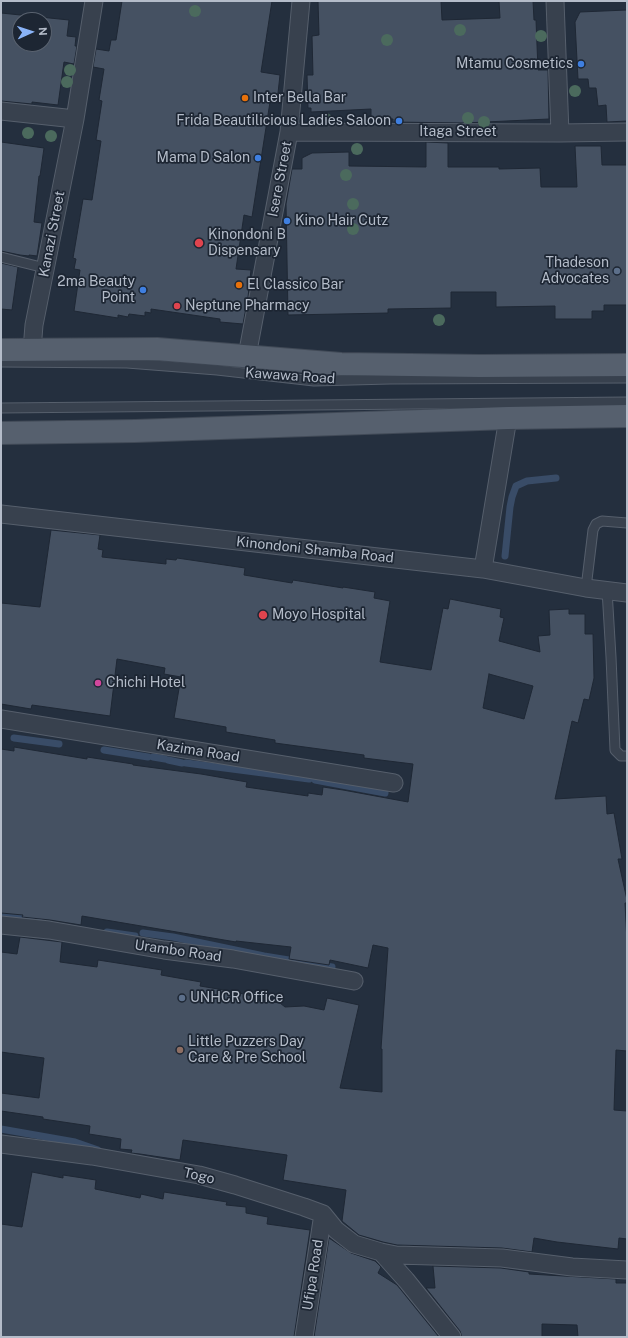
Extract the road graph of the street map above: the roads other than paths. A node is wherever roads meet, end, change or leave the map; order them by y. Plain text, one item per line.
1 (94, 1) edge
2 (301, 1) edge
3 (555, 1) edge
4 (1, 111) edge
5 (75, 119) junction
6 (289, 132) junction
7 (627, 132) edge
8 (560, 133) junction
9 (1, 257) edge
10 (45, 268) junction
11 (1, 350) edge
12 (32, 350) junction
13 (247, 356) junction
14 (1, 362) edge
15 (627, 365) edge
16 (627, 378) edge
17 (627, 402) edge
18 (1, 408) edge
19 (627, 416) edge
20 (508, 418) junction
21 (1, 433) edge
22 (1, 514) edge
23 (627, 523) edge
24 (483, 569) junction
25 (586, 588) junction
26 (607, 590) junction
27 (627, 593) edge
28 (1, 718) edge
29 (627, 756) edge
30 (394, 783) dead end
31 (1, 925) edge
32 (354, 981) dead end
33 (1, 1144) edge
34 (323, 1214) junction
35 (381, 1252) junction
36 (627, 1270) edge
37 (304, 1337) edge
38 (452, 1337) edge

1 - 5 street, Kanazi Street
2 - 6 street, Isere Street
3 - 8 street
4 - 5 street
5 - 10 street, Kanazi Street
6 - 8 street, Itaga Street
6 - 13 street, Isere Street
7 - 8 street, Itaga Street
9 - 10 lane
10 - 12 street, Kanazi Street
11 - 12 main road, Kawawa Road
12 - 13 main road, Kawawa Road
13 - 15 main road, Kawawa Road
14 - 16 lane, Kawawa Road
17 - 18 lane, Kawawa Road
19 - 20 main road
20 - 21 main road
20 - 24 street
22 - 24 street, Kinondoni Shamba Road
23 - 25 lane
24 - 25 street, Kinondoni Shamba Road
25 - 26 street, Kinondoni Shamba Road
26 - 27 street, Kinondoni Shamba Road
26 - 29 lane
28 - 30 street, Kazima Road
31 - 32 street, Urambo Road
33 - 34 street, Togo
34 - 35 street
34 - 37 street, Ufipa Road
35 - 36 street
35 - 38 street

